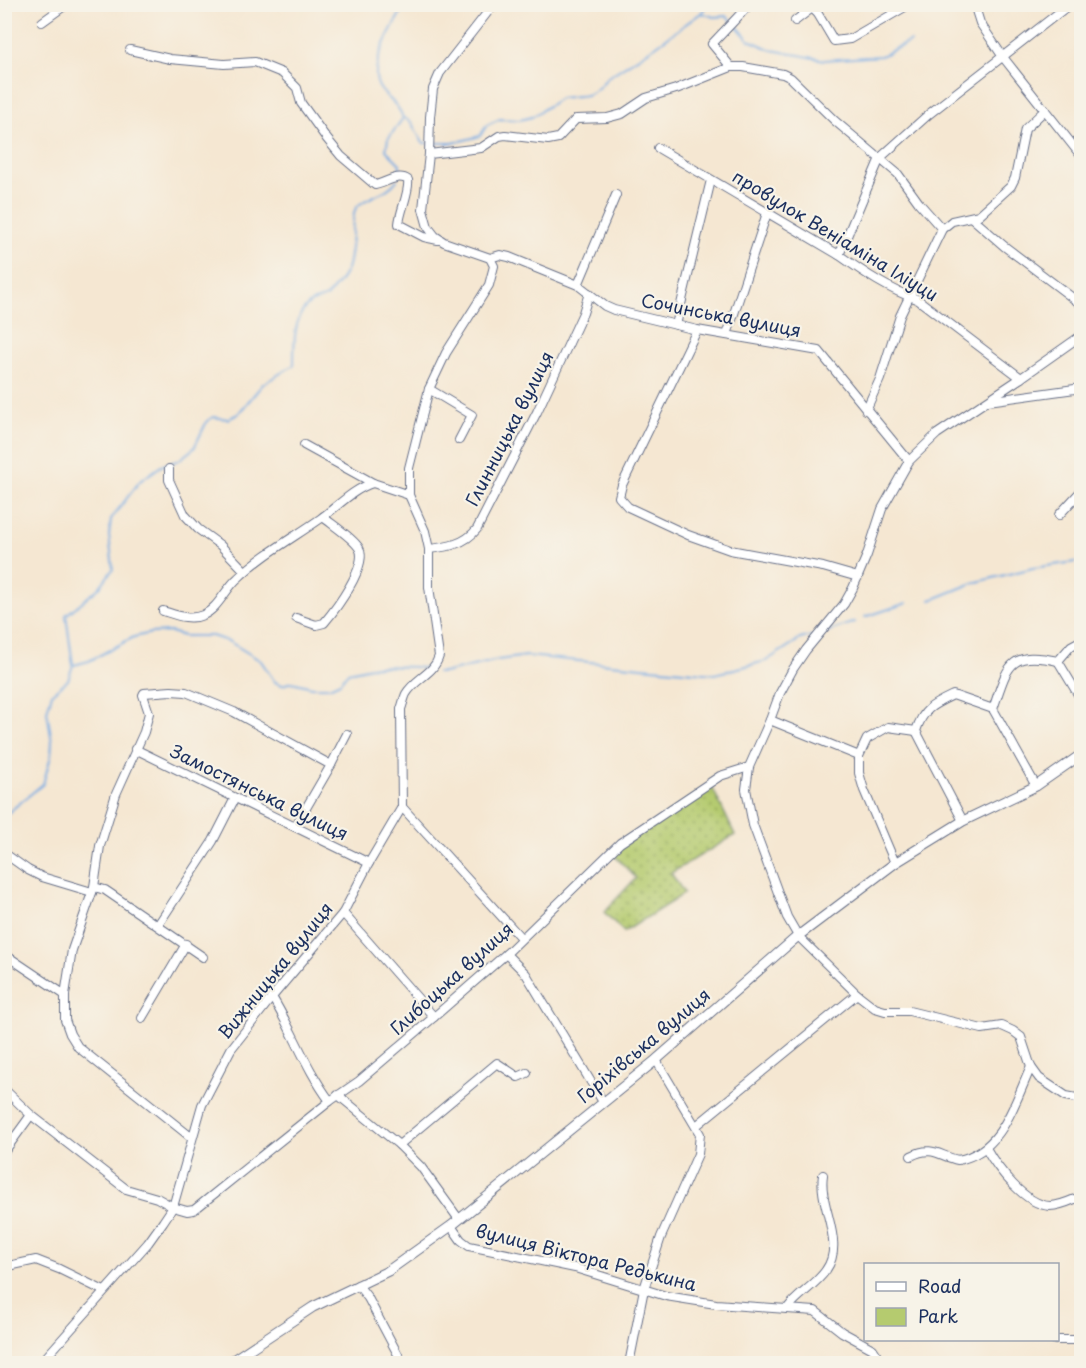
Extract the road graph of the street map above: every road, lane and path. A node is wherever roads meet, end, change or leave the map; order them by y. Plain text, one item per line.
1 (67, 4) edge
2 (494, 4) edge
3 (750, 4) edge
4 (910, 4) edge
5 (974, 4) edge
6 (1070, 4) edge
7 (795, 21) dead end
8 (42, 22) dead end
9 (130, 50) dead end
10 (1003, 57) junction
11 (731, 67) junction
12 (1045, 110) junction
13 (658, 148) dead end
14 (429, 152) junction
15 (1082, 157) edge
16 (880, 158) junction
17 (711, 180) junction
18 (616, 195) dead end
19 (767, 213) junction
20 (972, 218) junction
21 (942, 229) junction
22 (444, 242) junction
23 (839, 255) junction
24 (490, 258) junction
25 (578, 285) junction
26 (589, 293) junction
27 (910, 297) junction
28 (1082, 305) edge
29 (676, 325) junction
30 (697, 330) junction
31 (1082, 334) edge
32 (727, 335) junction
33 (1021, 378) junction
34 (1082, 388) edge
35 (429, 389) junction
36 (986, 402) junction
37 (866, 410) junction
38 (459, 440) dead end
39 (304, 446) dead end
40 (909, 461) junction
41 (169, 470) dead end
42 (373, 483) junction
43 (1082, 490) edge
44 (409, 495) junction
45 (1059, 515) dead end
46 (323, 517) junction
47 (429, 549) junction
48 (245, 571) junction
49 (858, 578) junction
50 (163, 611) dead end
51 (296, 618) dead end
52 (1082, 640) edge
53 (1058, 661) junction
54 (1082, 701) edge
55 (993, 709) junction
56 (770, 720) junction
57 (916, 731) junction
58 (347, 734) dead end
59 (135, 749) junction
60 (1082, 754) edge
61 (859, 756) junction
62 (331, 765) junction
63 (749, 767) junction
64 (1036, 786) junction
65 (235, 798) junction
66 (402, 807) junction
67 (963, 821) junction
68 (295, 827) junction
69 (4, 853) edge
70 (369, 863) junction
71 (895, 863) junction
72 (93, 889) junction
73 (343, 914) junction
74 (158, 925) junction
75 (798, 936) junction
76 (521, 938) junction
77 (186, 944) junction
78 (4, 954) edge
79 (506, 954) junction
80 (203, 957) dead end
81 (857, 994) junction
82 (65, 995) junction
83 (272, 997) junction
84 (434, 1017) junction
85 (142, 1018) dead end
86 (656, 1060) junction
87 (1031, 1067) junction
88 (527, 1073) dead end
89 (4, 1089) edge
90 (338, 1095) junction
91 (1082, 1099) edge
92 (330, 1101) junction
93 (603, 1102) junction
94 (31, 1115) junction
95 (696, 1126) junction
96 (192, 1138) junction
97 (399, 1145) junction
98 (986, 1148) junction
99 (4, 1152) edge
100 (911, 1156) dead end
101 (823, 1176) dead end
102 (1082, 1196) edge
103 (173, 1207) junction
104 (454, 1222) junction
105 (4, 1267) edge
106 (358, 1285) junction
107 (644, 1289) junction
108 (104, 1291) junction
109 (787, 1309) junction
110 (1059, 1340) edge
111 (1082, 1340) edge
112 (233, 1362) edge
113 (40, 1364) edge
114 (404, 1364) edge
115 (629, 1364) edge
116 (883, 1364) edge

1 - 8 street
2 - 14 street
3 - 11 street
4 - 7 street
5 - 10 street
6 - 10 street
9 - 22 street
10 - 12 street
10 - 16 street
11 - 14 street
11 - 16 street
12 - 15 street
12 - 20 street
13 - 17 street, провулок Веніаміна Іліуци
14 - 22 street
16 - 21 street
16 - 23 street
17 - 19 street, провулок Веніаміна Іліуци
17 - 29 street
18 - 25 street
19 - 23 street, провулок Веніаміна Іліуци
19 - 32 street
20 - 21 street
20 - 28 street
21 - 27 street
22 - 24 street
23 - 27 street, провулок Веніаміна Іліуци
24 - 25 street, Сочинська вулиця
24 - 35 street
25 - 26 street, Сочинська вулиця
26 - 29 street, Сочинська вулиця
26 - 47 street, Глинницька вулиця
27 - 33 street, провулок Веніаміна Іліуци
27 - 37 street
29 - 30 street, Сочинська вулиця
30 - 32 street, Сочинська вулиця
30 - 49 street
31 - 33 street
32 - 37 street, Сочинська вулиця
33 - 36 street
34 - 36 street
35 - 38 street
35 - 44 street
36 - 40 street
37 - 40 street, Сочинська вулиця
39 - 42 street
40 - 49 street
41 - 48 street
42 - 44 street
42 - 46 street
43 - 45 street
44 - 47 street
46 - 48 street
46 - 51 street
47 - 66 street
48 - 50 street
49 - 56 street
52 - 53 street
53 - 54 street
53 - 55 street
55 - 57 street
55 - 64 street
56 - 61 street
56 - 63 street
57 - 61 street
57 - 67 street
58 - 62 street
59 - 62 street
59 - 65 street, Замостянська вулиця
59 - 72 street
60 - 64 street, Горіхівська вулиця
61 - 71 street
62 - 68 street
63 - 75 street
63 - 76 street, Глибоцька вулиця
64 - 67 street, Горіхівська вулиця
65 - 68 street, Замостянська вулиця
65 - 74 street
66 - 70 street, Вижницька вулиця
66 - 76 street
67 - 71 street, Горіхівська вулиця
68 - 70 street, Замостянська вулиця
69 - 72 street
70 - 73 street, Вижницька вулиця
71 - 75 street, Горіхівська вулиця
72 - 74 street
72 - 82 street
73 - 83 street, Вижницька вулиця
73 - 84 street
74 - 77 street
75 - 81 street
75 - 86 street, Горіхівська вулиця
76 - 79 street, Глибоцька вулиця
77 - 80 street
77 - 85 street
78 - 82 street
79 - 84 street, Глибоцька вулиця
79 - 93 street
81 - 87 street
81 - 95 street
82 - 96 street
83 - 92 street
83 - 96 street, Вижницька вулиця
84 - 90 street, Глибоцька вулиця
86 - 93 street, Горіхівська вулиця
86 - 95 street
87 - 91 street
87 - 98 street
88 - 97 street
89 - 94 street
90 - 92 street, Глибоцька вулиця
90 - 97 street, вулиця Віктора Редькина
92 - 103 street, Глибоцька вулиця
93 - 104 street, Горіхівська вулиця
94 - 99 street
94 - 103 street
95 - 107 street
96 - 103 street, Вижницька вулиця
97 - 104 street, вулиця Віктора Редькина
98 - 100 street
98 - 102 street
101 - 109 street
103 - 108 street, Вижницька вулиця
104 - 106 street, Горіхівська вулиця
104 - 107 street, вулиця Віктора Редькина
105 - 108 street
106 - 112 street, Горіхівська вулиця
106 - 114 street
107 - 109 street, вулиця Віктора Редькина
107 - 115 street
108 - 113 street, Вижницька вулиця
109 - 116 street, вулиця Віктора Редькина
110 - 111 street

